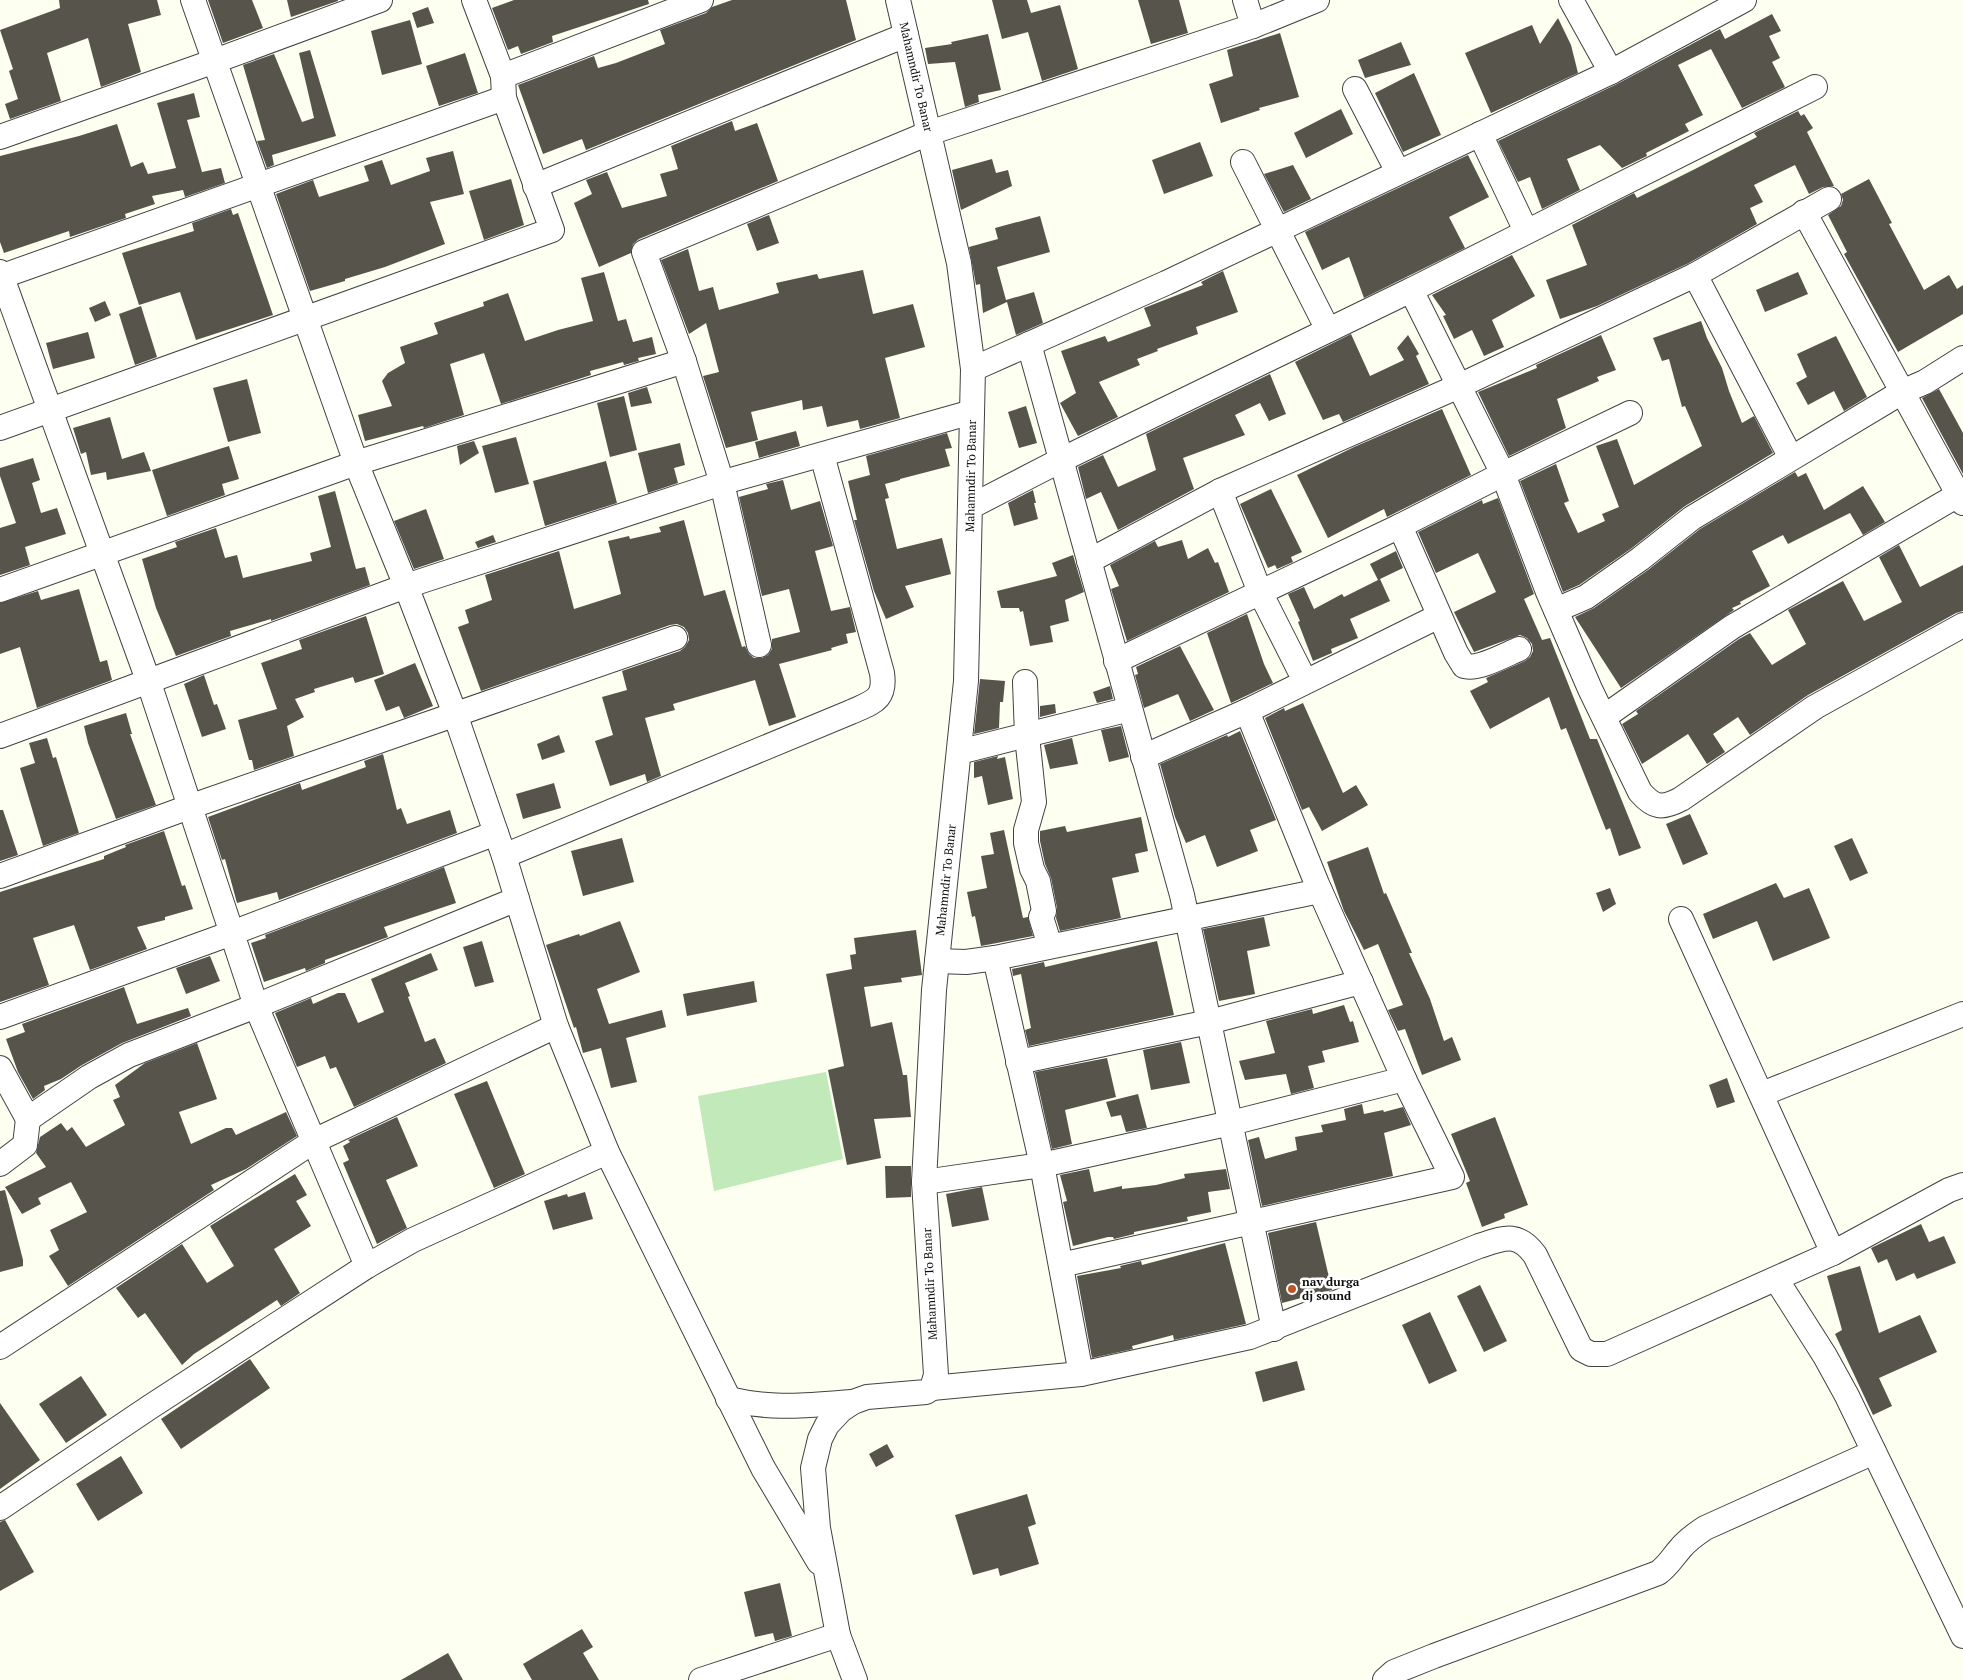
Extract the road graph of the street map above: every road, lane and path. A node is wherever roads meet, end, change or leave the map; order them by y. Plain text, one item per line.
1 (193, 0) edge
2 (380, 0) edge
3 (474, 0) edge
4 (701, 0) edge
5 (898, 0) edge
6 (1245, 0) edge
7 (1317, 0) edge
8 (1571, 0) edge
9 (1744, 0) edge
10 (1710, 8) edge
11 (1253, 26) junction
12 (906, 35) junction
13 (214, 61) junction
14 (1611, 72) junction
15 (503, 87) junction
16 (1815, 87) dead end
17 (1355, 90) dead end
18 (929, 133) junction
19 (1480, 134) junction
20 (0, 137) edge
21 (1243, 162) dead end
22 (1398, 172) junction
23 (258, 185) junction
24 (535, 186) junction
25 (1829, 199) dead end
26 (1804, 212) junction
27 (1276, 230) junction
28 (1526, 231) junction
29 (0, 275) edge
30 (1695, 275) junction
31 (1411, 290) junction
32 (304, 319) junction
33 (1328, 330) junction
34 (1029, 344) junction
35 (1963, 358) edge
36 (684, 361) junction
37 (973, 369) junction
38 (1459, 386) junction
39 (1902, 392) junction
40 (49, 411) junction
41 (972, 412) junction
42 (1630, 413) dead end
43 (0, 428) edge
44 (822, 455) junction
45 (1791, 458) junction
46 (1061, 460) junction
47 (356, 463) junction
48 (1503, 474) junction
49 (722, 483) junction
50 (1220, 491) junction
51 (1961, 497) edge
52 (970, 507) junction
53 (1400, 526) junction
54 (102, 555) junction
55 (1089, 561) junction
56 (406, 586) junction
57 (0, 590) edge
58 (1260, 592) junction
59 (1556, 610) junction
60 (1439, 616) junction
61 (1963, 625) edge
62 (675, 638) dead end
63 (759, 645) dead end
64 (1518, 649) dead end
65 (1116, 660) junction
66 (148, 680) junction
67 (1305, 681) junction
68 (1025, 682) dead end
69 (1130, 709) junction
70 (1247, 711) junction
71 (455, 714) junction
72 (1604, 717) junction
73 (0, 736) edge
74 (1027, 736) junction
75 (958, 752) junction
76 (1143, 757) junction
77 (189, 807) junction
78 (496, 833) junction
79 (504, 856) junction
80 (0, 876) edge
81 (1320, 891) junction
82 (517, 899) junction
83 (1188, 919) junction
84 (1681, 919) dead end
85 (232, 933) junction
86 (1050, 946) junction
87 (995, 958) junction
88 (937, 961) junction
89 (1361, 982) junction
90 (256, 1006) junction
91 (1963, 1014) edge
92 (0, 1017) edge
93 (1209, 1022) junction
94 (556, 1026) junction
95 (1018, 1062) junction
96 (0, 1068) edge
97 (1404, 1079) junction
98 (1762, 1094) junction
99 (28, 1119) junction
100 (1231, 1123) junction
101 (314, 1141) junction
102 (607, 1152) junction
103 (0, 1164) edge
104 (1042, 1165) junction
105 (924, 1182) junction
106 (1963, 1184) edge
107 (1252, 1222) junction
108 (1833, 1253) junction
109 (1061, 1265) junction
110 (367, 1266) junction
111 (1776, 1279) junction
112 (1274, 1329) junction
113 (0, 1347) edge
114 (1081, 1374) junction
115 (932, 1388) junction
116 (728, 1399) junction
117 (853, 1402) junction
118 (1874, 1452) junction
119 (0, 1508) edge
120 (827, 1577) junction
121 (838, 1635) junction
122 (1963, 1636) edge
123 (700, 1680) edge
124 (855, 1680) edge
125 (1384, 1680) edge

1 - 13 street
2 - 13 street
3 - 15 street
4 - 15 street
5 - 12 street, Mahamndir To Banar
6 - 11 street
7 - 11 street
8 - 14 street
9 - 10 street
10 - 14 street
11 - 18 street
12 - 18 street, Mahamndir To Banar
12 - 24 street
13 - 20 street
13 - 23 street
14 - 19 street
15 - 23 street
15 - 24 street
16 - 28 street
17 - 22 street
18 - 36 street
18 - 37 street, Mahamndir To Banar
19 - 22 street
19 - 28 street
21 - 27 street
22 - 27 street
23 - 29 street
23 - 32 street
24 - 32 street
25 - 26 street
26 - 30 street
26 - 39 street
27 - 33 street
27 - 34 street
28 - 31 street
29 - 40 street
30 - 38 street
30 - 45 street
31 - 33 street
31 - 38 street
32 - 40 street
32 - 47 street
33 - 46 street
34 - 37 street
34 - 46 street
35 - 39 street
36 - 47 street
36 - 49 street
37 - 41 street, Mahamndir To Banar
38 - 48 street
38 - 50 street
39 - 45 street
39 - 51 street
40 - 43 street
40 - 54 street
41 - 44 street
41 - 52 street, Mahamndir To Banar
42 - 48 street
44 - 49 street
44 - 79 street
45 - 59 street
46 - 52 street
46 - 55 street
47 - 54 street
47 - 56 street
48 - 53 street
48 - 59 street
49 - 56 street
49 - 63 street
50 - 55 street
50 - 58 street
51 - 72 street
52 - 75 street, Mahamndir To Banar
53 - 58 street
53 - 60 street
54 - 57 street
54 - 66 street
55 - 65 street
56 - 66 street
56 - 71 street
58 - 65 street
58 - 67 street
59 - 72 street
60 - 64 street
60 - 67 street
61 - 72 street
62 - 71 street
65 - 69 street
66 - 73 street
66 - 77 street
67 - 70 street
68 - 74 street
69 - 74 street
69 - 76 street
70 - 76 street
70 - 81 street
71 - 77 street
71 - 78 street
74 - 75 street
74 - 86 street
75 - 88 street, Mahamndir To Banar
76 - 83 street
77 - 80 street
77 - 85 street
78 - 79 street
78 - 85 street
79 - 82 street
81 - 83 street
81 - 89 street
82 - 90 street
82 - 94 street
83 - 86 street
83 - 93 street
84 - 98 street
85 - 90 street
85 - 92 street
86 - 87 street
87 - 88 street
87 - 95 street
88 - 105 street, Mahamndir To Banar
89 - 93 street
89 - 97 street
90 - 99 street
90 - 101 street
91 - 98 street
93 - 95 street
93 - 100 street
94 - 101 street
94 - 102 street
95 - 104 street
96 - 99 street
97 - 100 street
97 - 107 street
98 - 108 street
99 - 103 street
100 - 104 street
100 - 107 street
101 - 110 street
101 - 113 street
102 - 110 street
102 - 116 street
104 - 105 street
104 - 109 street
105 - 115 street, Mahamndir To Banar
106 - 108 street
107 - 109 street
107 - 112 street
108 - 111 street
109 - 114 street
110 - 119 street
111 - 112 street
111 - 118 street
112 - 114 street
114 - 115 street
115 - 117 street
116 - 117 street
116 - 120 street
117 - 120 street
118 - 122 street
118 - 125 street
120 - 121 street
121 - 123 street
121 - 124 street

